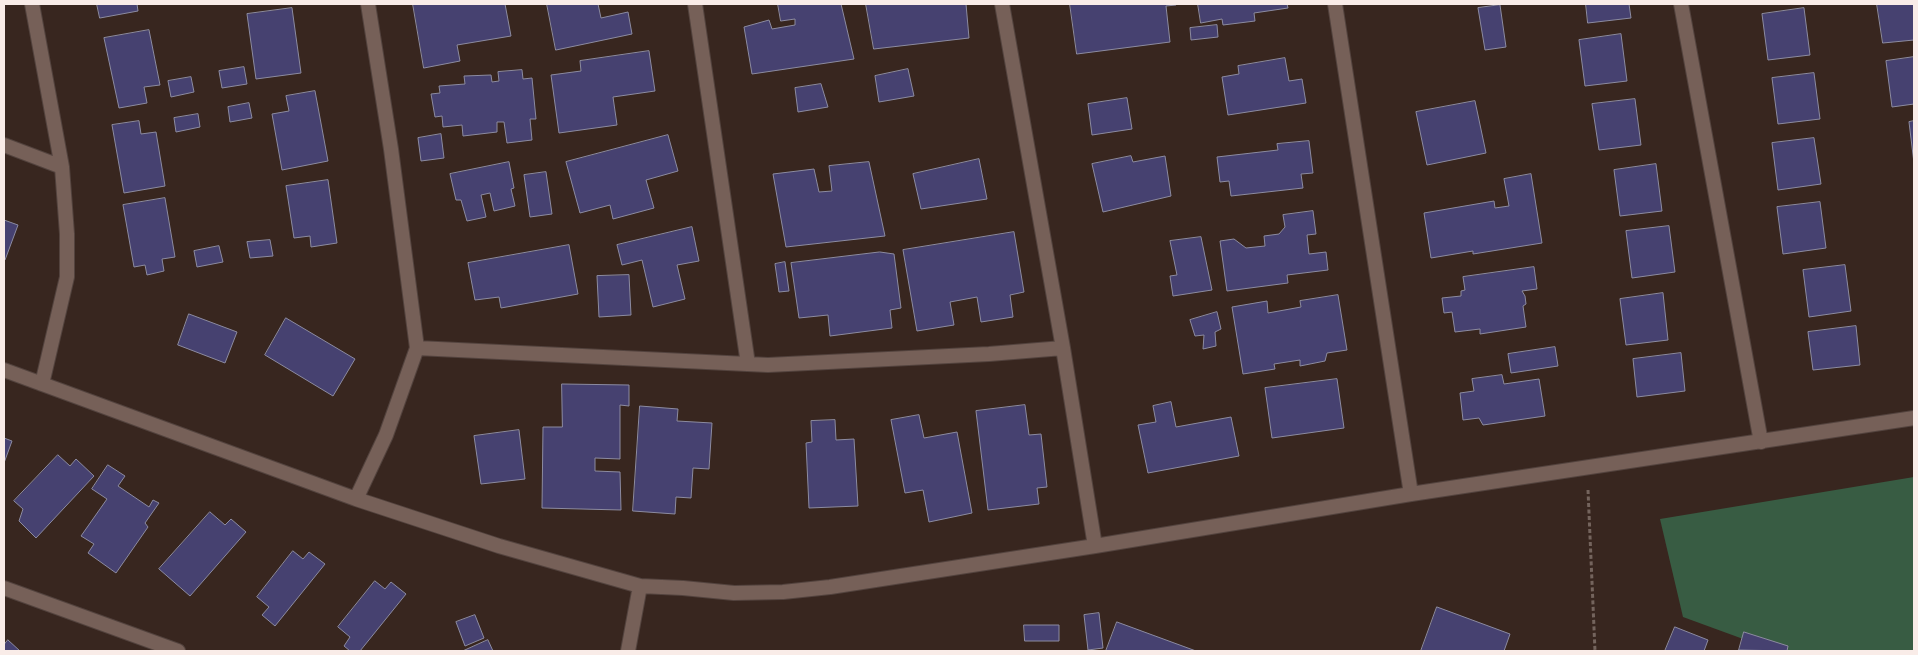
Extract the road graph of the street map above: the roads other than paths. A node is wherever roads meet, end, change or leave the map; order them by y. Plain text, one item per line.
1 (32, 4) edge
2 (368, 4) edge
3 (695, 4) edge
4 (1002, 4) edge
5 (1335, 4) edge
6 (1682, 4) edge
7 (4, 145) edge
8 (62, 166) junction
9 (417, 348) junction
10 (1063, 348) junction
11 (748, 364) junction
12 (4, 370) edge
13 (42, 384) junction
14 (1914, 418) edge
15 (1761, 442) junction
16 (1411, 494) junction
17 (356, 499) junction
18 (1095, 546) junction
19 (640, 586) junction
20 (4, 588) edge
21 (178, 651) edge
22 (628, 651) edge

1 - 8 street
2 - 9 street
3 - 11 street
4 - 10 street
5 - 16 street
6 - 15 street
7 - 8 street
8 - 13 street
9 - 11 street
9 - 17 street
10 - 11 street
10 - 18 street
12 - 13 street
13 - 17 street
14 - 15 street
15 - 16 street
16 - 18 street
17 - 19 street
18 - 19 street
19 - 22 street
20 - 21 street

